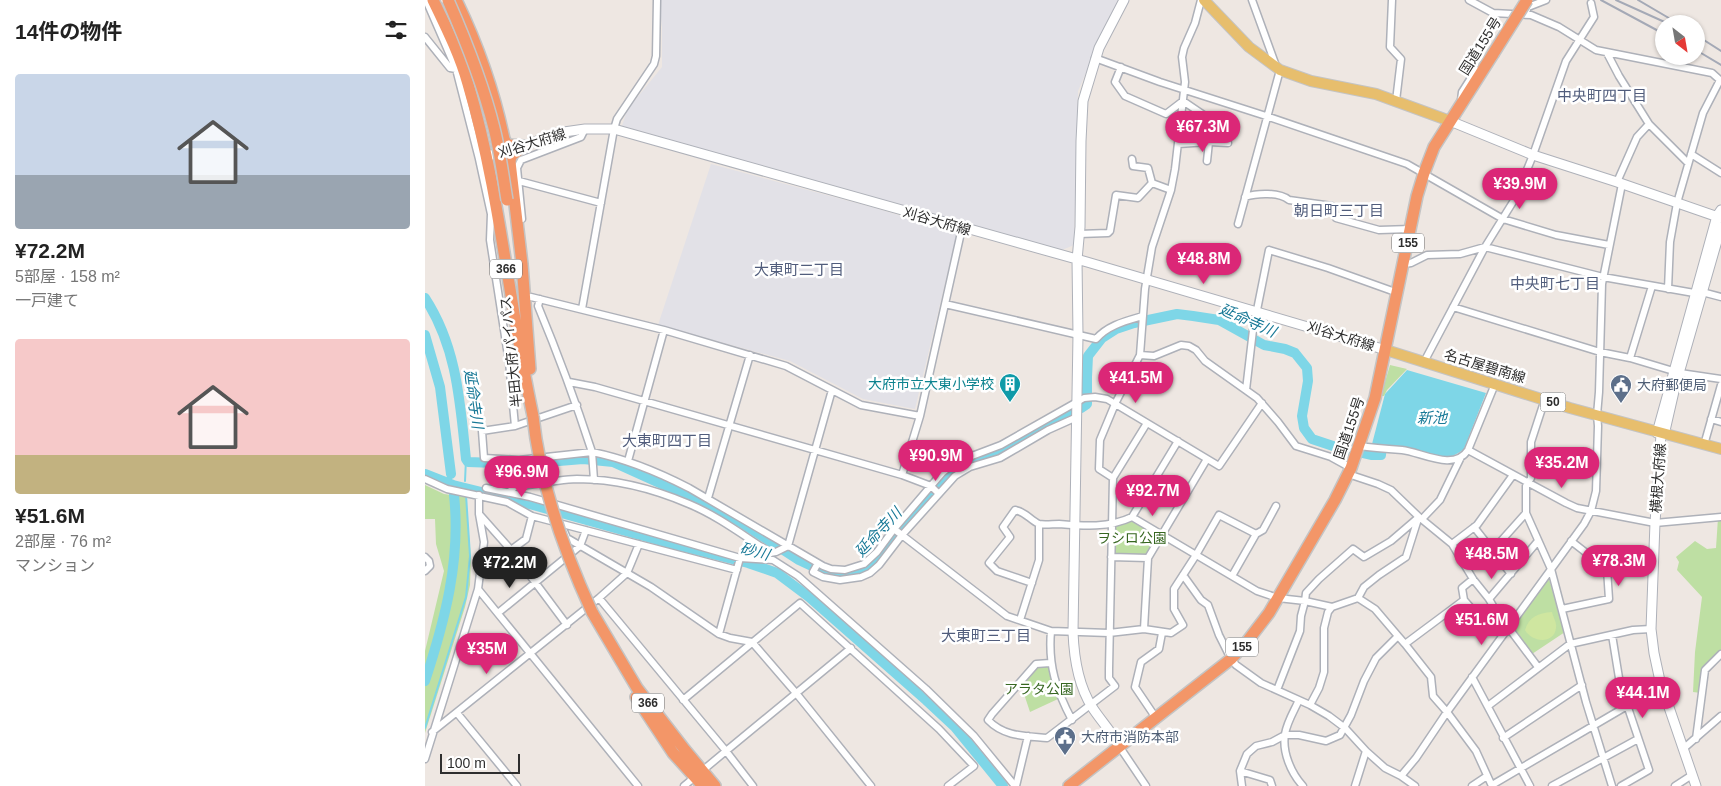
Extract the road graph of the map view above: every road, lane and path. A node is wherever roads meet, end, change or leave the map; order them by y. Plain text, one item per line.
1 (426, 0) edge
2 (433, 0) edge
3 (448, 0) edge
4 (456, 0) edge
5 (657, 0) edge
6 (1124, 0) edge
7 (1203, 0) edge
8 (1252, 0) edge
9 (1392, 0) edge
10 (1469, 0) edge
11 (1521, 0) edge
12 (1527, 0) edge
13 (1546, 0) edge
14 (1591, 3) dead end
15 (1513, 14) junction
16 (1523, 15) junction
17 (425, 37) edge
18 (1579, 40) junction
19 (1607, 53) junction
20 (1095, 58) junction
21 (1121, 67) junction
22 (455, 69) junction
23 (1278, 69) junction
24 (1720, 81) edge
25 (1183, 89) junction
26 (1183, 101) junction
27 (1396, 101) junction
28 (1461, 104) junction
29 (1267, 116) junction
30 (1450, 121) junction
31 (1649, 124) junction
32 (585, 129) junction
33 (614, 129) junction
34 (1209, 142) junction
35 (1228, 143) dead end
36 (1178, 144) junction
37 (524, 146) junction
38 (1691, 154) junction
39 (1533, 155) junction
40 (487, 156) junction
41 (1132, 160) dead end
42 (1207, 161) dead end
43 (1688, 163) junction
44 (1424, 173) junction
45 (1721, 173) edge
46 (519, 181) junction
47 (1152, 183) junction
48 (1620, 183) junction
49 (1171, 190) junction
50 (1245, 197) junction
51 (601, 203) junction
52 (1677, 203) junction
53 (1720, 215) edge
54 (1503, 219) junction
55 (1238, 224) dead end
56 (1721, 227) edge
57 (963, 228) junction
58 (1411, 229) junction
59 (1079, 234) junction
60 (1609, 244) junction
61 (1485, 247) junction
62 (1077, 260) junction
63 (1404, 264) junction
64 (1603, 278) junction
65 (1147, 280) junction
66 (1652, 286) junction
67 (1668, 289) junction
68 (1398, 293) junction
69 (1698, 293) junction
70 (507, 297) dead end
71 (1721, 297) edge
72 (498, 299) junction
73 (540, 299) junction
74 (945, 304) junction
75 (1453, 307) junction
76 (582, 309) junction
77 (1257, 311) junction
78 (1143, 316) junction
79 (663, 330) junction
80 (1078, 335) junction
81 (1386, 350) junction
82 (1600, 352) junction
83 (750, 355) junction
84 (1140, 355) junction
85 (1630, 358) junction
86 (1424, 362) junction
87 (1677, 372) junction
88 (1721, 379) edge
89 (569, 382) junction
90 (1495, 384) junction
91 (1721, 385) edge
92 (833, 390) junction
93 (1246, 390) junction
94 (1545, 399) junction
95 (1080, 400) junction
96 (644, 402) junction
97 (1262, 403) junction
98 (1115, 404) junction
99 (577, 405) junction
100 (1597, 415) junction
101 (533, 416) junction
102 (920, 416) junction
103 (1077, 417) junction
104 (1711, 419) junction
105 (1721, 422) edge
106 (1147, 423) junction
107 (515, 426) junction
108 (729, 426) junction
109 (1661, 434) junction
110 (1012, 439) junction
111 (1178, 442) junction
112 (1704, 445) junction
113 (1018, 448) junction
114 (1358, 449) junction
115 (1721, 449) edge
116 (816, 450) junction
117 (1468, 450) junction
118 (592, 452) junction
119 (1461, 457) junction
120 (1207, 460) junction
121 (628, 461) junction
122 (1349, 471) junction
123 (902, 475) junction
124 (1513, 475) junction
125 (1113, 478) junction
126 (425, 479) edge
127 (594, 480) junction
128 (1527, 482) junction
129 (932, 486) junction
130 (487, 488) dead end
131 (509, 493) junction
132 (939, 493) junction
133 (479, 495) junction
134 (708, 498) junction
135 (508, 502) junction
136 (1276, 506) dead end
137 (1591, 511) junction
138 (1526, 513) junction
139 (479, 514) junction
140 (532, 516) junction
141 (1132, 516) junction
142 (1721, 517) edge
143 (1420, 518) junction
144 (561, 523) junction
145 (1655, 523) junction
146 (1039, 524) junction
147 (1112, 524) junction
148 (1075, 526) junction
149 (1474, 527) junction
150 (894, 529) junction
151 (587, 530) junction
152 (1257, 534) junction
153 (902, 535) junction
154 (1163, 535) junction
155 (1539, 541) junction
156 (1571, 541) junction
157 (639, 544) junction
158 (1452, 544) junction
159 (580, 546) junction
160 (788, 546) junction
161 (511, 550) junction
162 (1493, 550) junction
163 (774, 552) junction
164 (1196, 555) junction
165 (425, 557) edge
166 (1111, 557) junction
167 (1148, 558) junction
168 (818, 563) junction
169 (738, 564) junction
170 (857, 568) junction
171 (1551, 569) junction
172 (425, 571) edge
173 (627, 573) junction
174 (1511, 574) junction
175 (1183, 575) junction
176 (861, 576) junction
177 (1232, 576) junction
178 (1473, 578) junction
179 (535, 583) junction
180 (1031, 583) junction
181 (478, 589) junction
182 (599, 598) junction
183 (1278, 598) junction
184 (1358, 598) junction
185 (1464, 600) junction
186 (1489, 600) junction
187 (1305, 601) junction
188 (1332, 607) junction
189 (1562, 609) junction
190 (498, 613) junction
191 (1020, 620) junction
192 (1501, 620) junction
193 (567, 625) junction
194 (1508, 628) junction
195 (1145, 629) junction
196 (1651, 629) junction
197 (1051, 631) junction
198 (1073, 632) junction
199 (1162, 632) junction
200 (1109, 633) junction
201 (719, 634) junction
202 (1612, 635) junction
203 (1398, 636) junction
204 (752, 642) junction
205 (1405, 644) junction
206 (1570, 644) junction
207 (851, 648) junction
208 (530, 654) junction
209 (1721, 654) edge
210 (1231, 659) junction
211 (1050, 663) junction
212 (1538, 668) junction
213 (1472, 677) junction
214 (1582, 685) junction
215 (1277, 690) junction
216 (796, 693) junction
217 (683, 700) junction
218 (1299, 700) junction
219 (1091, 705) junction
220 (1311, 705) junction
221 (1488, 706) junction
222 (1627, 706) junction
223 (457, 712) junction
224 (1447, 712) junction
225 (1721, 716) edge
226 (1156, 718) junction
227 (1072, 720) junction
228 (1593, 725) junction
229 (1345, 728) junction
230 (432, 732) junction
231 (1029, 736) junction
232 (1285, 736) junction
233 (1503, 738) junction
234 (1696, 738) junction
235 (1638, 739) junction
236 (1119, 746) junction
237 (1683, 749) junction
238 (1366, 751) junction
239 (726, 752) junction
240 (1603, 758) junction
241 (425, 759) edge
242 (1521, 769) junction
243 (1240, 771) junction
244 (698, 774) junction
245 (1401, 776) junction
246 (1487, 776) junction
247 (1692, 776) junction
248 (517, 786) edge
249 (638, 786) edge
250 (684, 786) edge
251 (703, 786) edge
252 (715, 786) edge
253 (753, 786) edge
254 (871, 786) edge
255 (949, 786) edge
256 (1015, 786) edge
257 (1070, 786) edge
258 (1146, 786) edge
259 (1242, 786) edge
260 (1272, 786) edge
261 (1303, 786) edge
262 (1355, 786) edge
263 (1415, 786) edge
264 (1472, 786) edge
265 (1492, 786) edge
266 (1530, 786) edge
267 (1552, 786) edge
268 (1612, 786) edge
269 (1621, 786) edge
270 (1675, 786) edge
271 (1696, 786) edge

1 - 22 street
2 - 40 highway, 366
3 - 101 highway, 半田大府パイパス / 366, bridge
4 - 37 highway
5 - 33 street
6 - 20 street
7 - 23 main road
7 - 25 street
8 - 23 street
9 - 27 street
10 - 15 street
11 - 15 street
12 - 28 highway, 国道155号 / 155, bridge
13 - 16 street
14 - 18 street
15 - 16 street
15 - 28 street
16 - 18 street
16 - 28 street
17 - 22 street
18 - 19 street
18 - 39 street
19 - 24 street
19 - 31 street
20 - 21 street
20 - 59 street
21 - 25 street
21 - 26 street
22 - 72 street
23 - 27 main road
23 - 29 street
24 - 38 street
25 - 26 street
25 - 29 street
26 - 34 street
26 - 36 street
27 - 30 main road
28 - 30 highway, 国道155号 / 155
29 - 44 street
29 - 50 street
30 - 39 street
30 - 44 highway, 国道155号 / 155
31 - 43 street
31 - 48 street
32 - 33 street, 刈谷大府線
32 - 37 street, 刈谷大府線
32 - 46 street
33 - 51 street
33 - 57 street, 刈谷大府線
34 - 35 street
34 - 36 street
34 - 42 street
36 - 49 street
37 - 40 street, 刈谷大府線
37 - 101 highway, 366
38 - 43 street
38 - 45 street
39 - 48 street
39 - 54 street
40 - 101 highway, 366
41 - 47 street
43 - 52 street
44 - 54 street
44 - 58 highway, 国道155号 / 155
46 - 51 street
46 - 73 street
47 - 49 street
47 - 59 street
48 - 52 street
48 - 60 street
49 - 65 street
50 - 55 street
50 - 58 street
51 - 76 street
52 - 53 street
52 - 67 street
53 - 69 street
54 - 60 street
54 - 61 street
56 - 69 street
57 - 62 street, 刈谷大府線
57 - 74 street
58 - 63 highway, 国道155号 / 155
59 - 62 street
60 - 64 street
61 - 63 street
61 - 64 street
61 - 75 street
62 - 65 street, 刈谷大府線
62 - 80 street
63 - 68 highway, 国道155号 / 155
64 - 66 street
64 - 82 street
65 - 77 street, 刈谷大府線
65 - 78 street
66 - 67 street
66 - 85 street
67 - 69 street
68 - 77 street
68 - 81 highway, 国道155号 / 155
69 - 71 street
69 - 87 street, 横根大府線
70 - 72 street
72 - 107 street
73 - 76 street
73 - 89 street
74 - 80 street
74 - 102 street
75 - 82 street
75 - 86 street
76 - 79 street
77 - 81 street, 刈谷大府線
77 - 93 street
78 - 80 street
78 - 84 street
79 - 83 street
79 - 96 street
80 - 95 street
81 - 86 main road, 名古屋碧南線 / 50
81 - 114 highway, 国道155号 / 155
82 - 85 street
82 - 100 street
83 - 92 street
83 - 108 street
84 - 93 street
84 - 98 street
85 - 87 street
86 - 90 main road, 名古屋碧南線 / 50
87 - 88 street
87 - 109 street, 横根大府線
89 - 96 street
89 - 99 street
90 - 94 main road, 名古屋碧南線 / 50
90 - 117 street
91 - 104 street
92 - 102 street
92 - 116 street
93 - 97 street
94 - 100 main road, 名古屋碧南線 / 50
94 - 128 street
95 - 98 street
95 - 103 street
95 - 110 street
96 - 108 street
96 - 121 street
97 - 120 street
97 - 122 street
98 - 106 street
98 - 125 street
99 - 107 street
99 - 118 street
100 - 109 main road, 名古屋碧南線 / 50
100 - 137 street
101 - 244 highway, 半田大府パイパス / 366, bridge
102 - 123 street
103 - 113 street
103 - 148 street
104 - 105 street
104 - 112 street
106 - 111 street
106 - 125 street
107 - 118 street
108 - 116 street
108 - 134 street
109 - 112 main road, 名古屋碧南線 / 50
109 - 145 street, 横根大府線
110 - 113 street
110 - 129 street
111 - 120 street
111 - 141 street
112 - 115 main road, 名古屋碧南線 / 50
113 - 132 street
114 - 119 street
114 - 122 highway, 国道155号 / 155
116 - 123 street
116 - 160 street
117 - 119 street
117 - 124 street
118 - 121 street
118 - 127 street
119 - 143 street
120 - 154 street
121 - 134 street
122 - 143 street
122 - 183 highway, 国道155号 / 155
123 - 129 street
124 - 128 street
124 - 149 street
125 - 147 street
126 - 133 street
127 - 131 street
127 - 163 street
128 - 137 street
128 - 138 street
129 - 132 street
129 - 150 street
130 - 131 street
131 - 135 street
131 - 169 street
132 - 153 street
133 - 135 street
133 - 139 street
134 - 160 street
135 - 140 street
136 - 152 street
137 - 145 street
137 - 156 street
138 - 155 street
138 - 162 street
139 - 161 street
139 - 181 street
140 - 144 street
140 - 161 street
141 - 147 street
141 - 154 street
142 - 145 street
143 - 158 street
143 - 184 street
143 - 187 street
144 - 151 street
144 - 159 street
145 - 196 street, 横根大府線
146 - 148 street
146 - 180 street
146 - 180 street
147 - 148 street
147 - 166 street
148 - 198 street
149 - 158 street
149 - 162 street
150 - 153 street
150 - 170 street
151 - 157 street
151 - 159 street
152 - 164 street
152 - 177 street
153 - 176 street
153 - 191 street
154 - 164 street
154 - 167 street
155 - 171 street
155 - 174 street
156 - 171 street
156 - 189 street
157 - 169 street
157 - 173 street
158 - 178 street
159 - 173 street
159 - 179 street
160 - 163 street
160 - 168 street
161 - 179 street
162 - 174 street
163 - 169 street
164 - 175 street
164 - 177 street
165 - 172 street
166 - 167 street
166 - 200 street
167 - 195 street
168 - 170 street
168 - 176 street
169 - 201 street
169 - 256 street
170 - 176 street
171 - 189 street
171 - 194 street
173 - 182 street
173 - 201 street
174 - 186 street
175 - 199 street
175 - 210 street
177 - 183 street
178 - 185 street
178 - 186 street
179 - 190 street
179 - 193 street
180 - 191 street
181 - 190 street
181 - 230 street
182 - 193 street
182 - 217 street
183 - 187 street
183 - 210 highway, 国道155号 / 155
184 - 188 street
184 - 203 street
185 - 192 street
185 - 205 street
186 - 192 street
187 - 188 street
187 - 215 street
188 - 220 street
189 - 206 street
190 - 208 street
191 - 197 street
192 - 194 street
193 - 208 street
194 - 212 street
194 - 213 street
195 - 199 street
195 - 200 street
196 - 202 street
196 - 237 street, 横根大府線
197 - 198 street
197 - 211 street
198 - 200 street
198 - 219 street
199 - 226 street
200 - 219 street
201 - 204 street
202 - 206 street
202 - 222 street
203 - 205 street
203 - 229 street
204 - 207 street
204 - 216 street
204 - 217 street
205 - 224 street
206 - 212 street
206 - 214 street
207 - 216 street
207 - 255 street
208 - 223 street
208 - 249 street
209 - 234 street
210 - 215 street
210 - 226 highway, 国道155号 / 155
211 - 227 street
211 - 231 street
212 - 221 street
213 - 221 street
213 - 224 street
214 - 228 street
214 - 233 street
215 - 218 street
216 - 239 street
216 - 254 street
217 - 239 street
218 - 220 street
218 - 232 street
219 - 227 street
219 - 236 street
220 - 229 street
221 - 233 street
222 - 228 street
222 - 235 street
223 - 230 street
223 - 248 street
224 - 245 street
224 - 246 street
225 - 234 street
226 - 236 highway, 国道155号 / 155
227 - 231 street
228 - 240 street
228 - 242 street
229 - 232 street
229 - 238 street
230 - 241 street
231 - 256 street
232 - 243 street
232 - 261 street
233 - 242 street
234 - 237 street
235 - 240 street
235 - 269 street
236 - 257 highway, 国道155号 / 155
236 - 258 street
237 - 247 street, 横根大府線
238 - 245 street
238 - 262 street
239 - 244 street
239 - 253 street
240 - 267 street
240 - 268 street
242 - 265 street
242 - 266 street
243 - 259 street
243 - 260 street
244 - 250 street
244 - 251 highway, 半田大府パイパス / 366
244 - 252 highway, 半田大府パイパス / 366
245 - 263 street
246 - 264 street
246 - 265 street
247 - 270 street
247 - 271 street, 横根大府線

